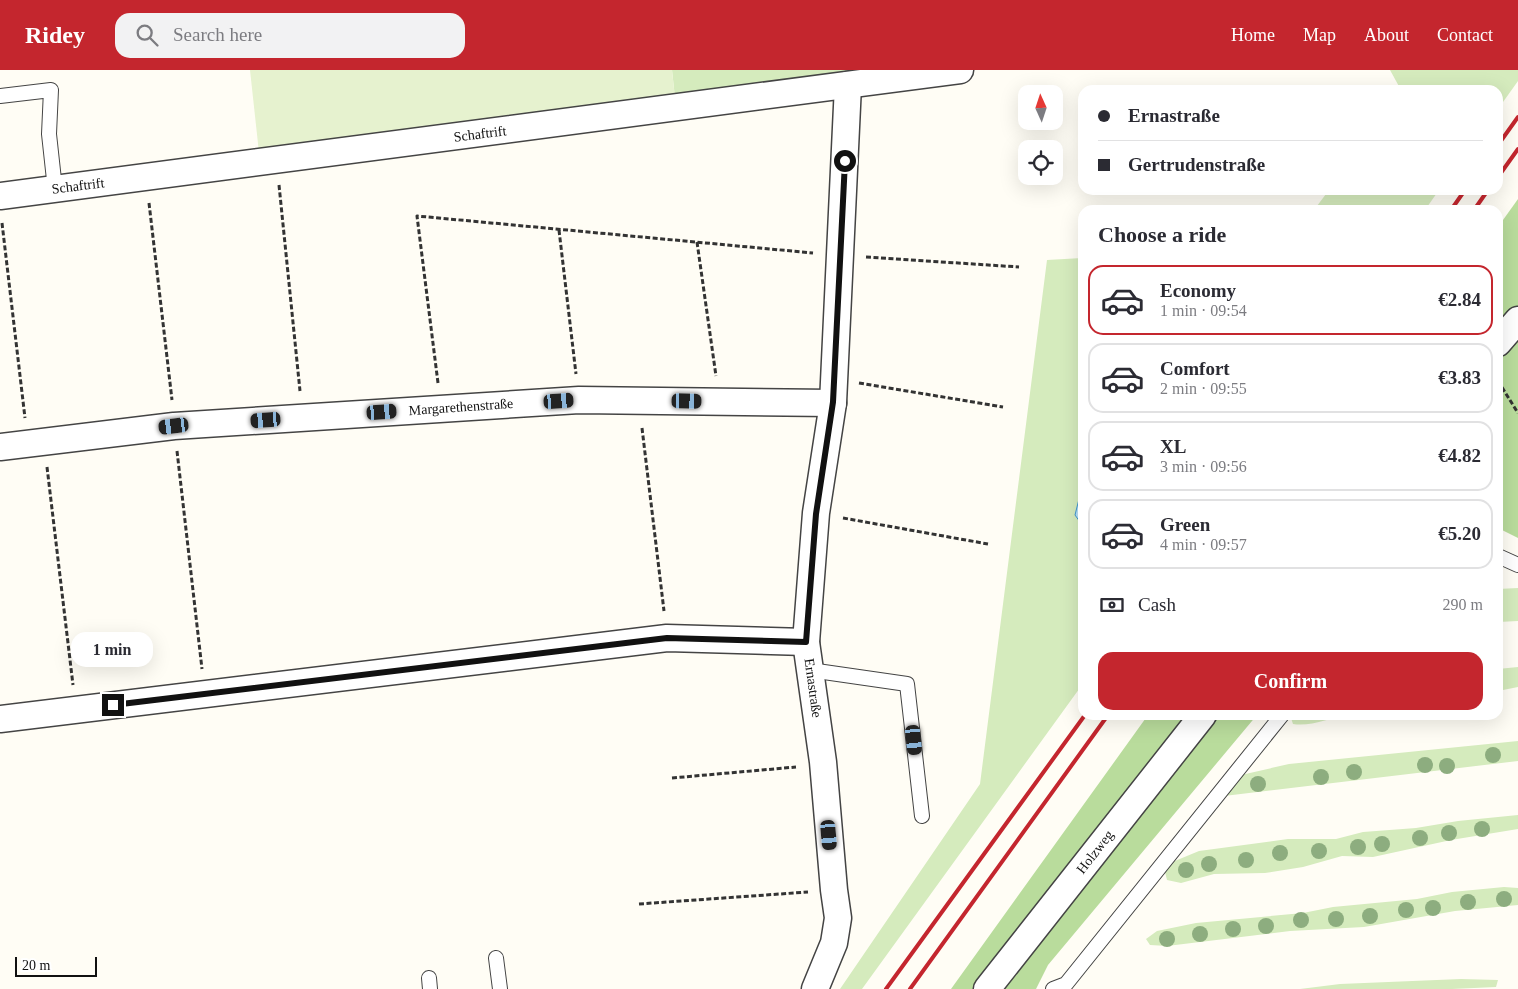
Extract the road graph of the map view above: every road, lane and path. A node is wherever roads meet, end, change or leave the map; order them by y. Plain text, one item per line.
1 (960, 70) edge
2 (848, 85) junction
3 (0, 96) edge
4 (276, 160) junction
5 (146, 177) junction
6 (55, 189) junction
7 (1, 208) edge
8 (559, 230) junction
9 (697, 242) junction
10 (840, 256) junction
11 (1019, 266) dead end
12 (1518, 320) edge
13 (1503, 338) edge
14 (1503, 388) edge
15 (834, 391) junction
16 (579, 400) junction
17 (638, 400) junction
18 (719, 401) junction
19 (1002, 407) dead end
20 (441, 409) junction
21 (1518, 413) edge
22 (302, 417) junction
23 (174, 426) junction
24 (36, 443) junction
25 (0, 447) edge
26 (816, 514) junction
27 (988, 544) dead end
28 (1503, 558) edge
29 (1518, 565) edge
30 (667, 638) junction
31 (806, 642) junction
32 (810, 670) junction
33 (204, 694) junction
34 (76, 710) junction
35 (0, 719) edge
36 (1199, 720) edge
37 (1278, 720) edge
38 (823, 762) junction
39 (672, 778) dead end
40 (922, 816) dead end
41 (834, 890) junction
42 (639, 904) dead end
43 (496, 958) dead end
44 (500, 989) edge
45 (815, 989) edge
46 (987, 989) edge
47 (1053, 989) edge

1 - 2 street, Schaftrift
2 - 4 street, Schaftrift
2 - 10 street, Ernastraße
3 - 6 lane
4 - 5 street, Schaftrift
4 - 22 path
5 - 6 street, Schaftrift
5 - 23 path
6 - 7 street, Schaftrift
7 - 24 path
8 - 9 path
8 - 16 path
8 - 20 path
9 - 10 path
9 - 18 path
10 - 11 path
10 - 15 street, Ernastraße
12 - 13 street
14 - 21 path
15 - 18 street, Margarethenstraße
15 - 19 path
15 - 26 street, Ernastraße
16 - 17 street, Margarethenstraße
16 - 20 street, Margarethenstraße
17 - 18 street, Margarethenstraße
17 - 30 path
20 - 22 street, Margarethenstraße
22 - 23 street, Margarethenstraße
23 - 24 street, Margarethenstraße
23 - 33 path
24 - 25 street, Margarethenstraße
24 - 34 path
26 - 27 path
26 - 31 street, Ernastraße
28 - 29 lane
30 - 31 street
30 - 33 street
31 - 32 street, Ernastraße
32 - 38 street, Ernastraße
32 - 40 lane
33 - 34 street
34 - 35 street
36 - 46 street, Holzweg
37 - 47 lane
38 - 39 path
38 - 41 street, Ernastraße
41 - 42 path
41 - 45 street, Ernastraße
43 - 44 lane

